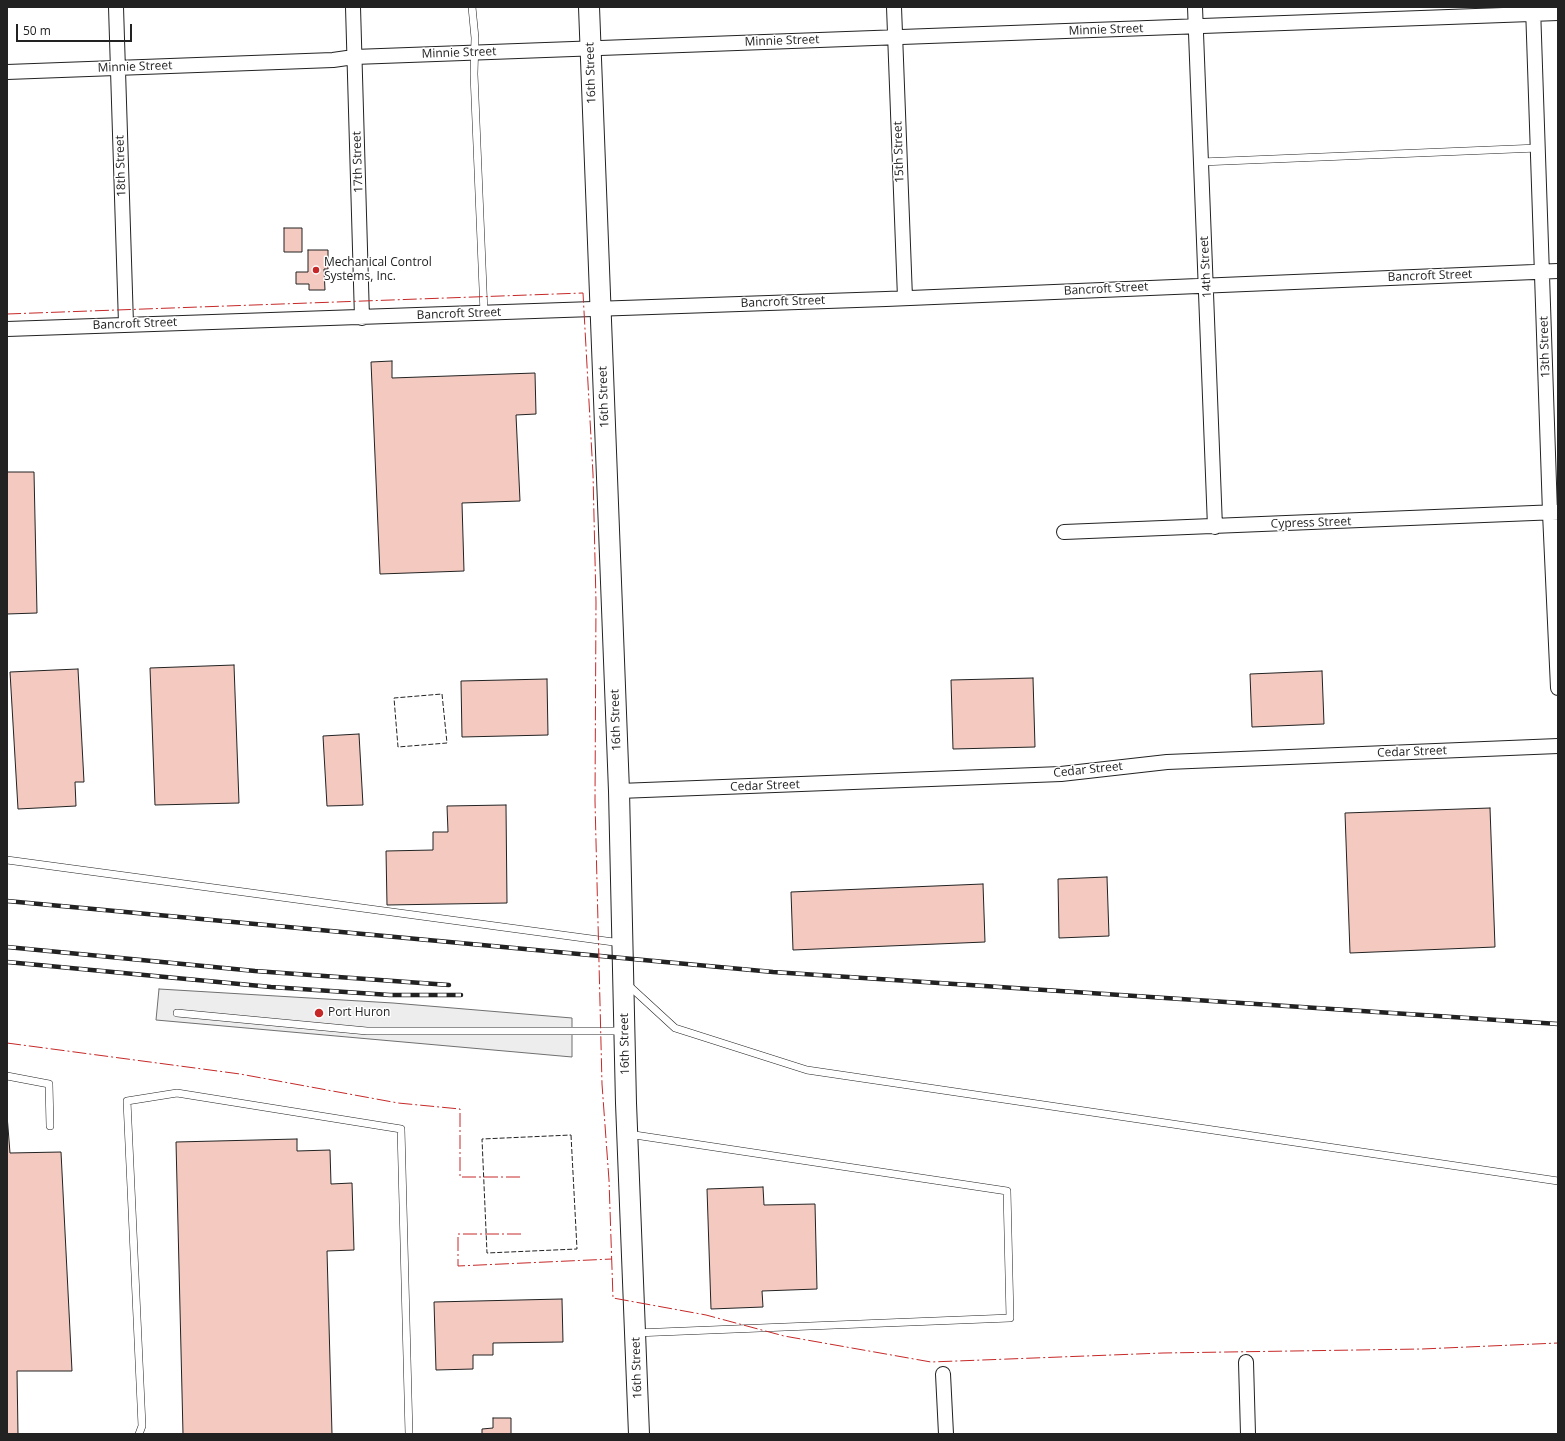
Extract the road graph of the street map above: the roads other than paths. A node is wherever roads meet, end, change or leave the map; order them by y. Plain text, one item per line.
1 (116, 7) edge
2 (353, 7) edge
3 (472, 7) edge
4 (589, 7) edge
5 (894, 7) edge
6 (1195, 7) edge
7 (1533, 11) edge
8 (1558, 13) edge
9 (1195, 27) junction
10 (895, 37) junction
11 (590, 49) junction
12 (474, 53) junction
13 (354, 57) junction
14 (118, 68) junction
15 (7, 72) edge
16 (1538, 148) junction
17 (1201, 162) junction
18 (1558, 271) edge
19 (1543, 272) junction
20 (1207, 285) junction
21 (905, 298) junction
22 (601, 308) junction
23 (484, 313) junction
24 (362, 318) junction
25 (126, 324) junction
26 (7, 329) edge
27 (1554, 512) edge
28 (1216, 527) junction
29 (1064, 532) dead end
30 (1558, 688) edge
31 (1558, 746) edge
32 (618, 791) junction
33 (7, 860) edge
34 (623, 943) junction
35 (624, 981) junction
36 (177, 1014) dead end
37 (625, 1031) junction
38 (7, 1076) edge
39 (50, 1126) dead end
40 (627, 1134) junction
41 (1558, 1180) edge
42 (635, 1333) junction
43 (1246, 1362) dead end
44 (943, 1374) dead end
45 (139, 1434) edge
46 (409, 1434) edge
47 (640, 1434) edge
48 (946, 1434) edge
49 (1248, 1434) edge

1 - 14 street, 18th Street
2 - 13 street, 17th Street
3 - 12 lane
4 - 11 street, 16th Street
5 - 10 street, 15th Street
6 - 9 street, 14th Street
7 - 8 street, Minnie Street
7 - 9 street, Minnie Street
7 - 16 street, 13th Street
9 - 10 street, Minnie Street
9 - 17 street, 14th Street
10 - 11 street, Minnie Street
10 - 21 street, 15th Street
11 - 12 street, Minnie Street
11 - 22 street, 16th Street
12 - 13 street, Minnie Street
12 - 23 lane
13 - 14 street, Minnie Street
13 - 24 street, 17th Street
14 - 15 street, Minnie Street
14 - 25 street, 18th Street
16 - 17 lane
16 - 19 street, 13th Street
17 - 20 street, 14th Street
18 - 19 street, Bancroft Street
19 - 20 street, Bancroft Street
19 - 27 street, 13th Street
20 - 21 street, Bancroft Street
20 - 28 street, 14th Street
21 - 22 street, Bancroft Street
22 - 23 street, Bancroft Street
22 - 32 street, 16th Street
23 - 24 street, Bancroft Street
24 - 25 street, Bancroft Street
25 - 26 street, Bancroft Street
27 - 28 street, Cypress Street
27 - 30 street, 13th Street
28 - 29 street, Cypress Street
31 - 32 street, Cedar Street
32 - 34 street, 16th Street
33 - 34 lane
34 - 35 street, 16th Street
35 - 37 street, 16th Street
35 - 41 lane
36 - 37 lane
37 - 40 street, 16th Street
38 - 39 lane
40 - 42 street, 16th Street
40 - 42 lane
42 - 47 street, 16th Street
43 - 49 street
44 - 48 street
45 - 46 lane

